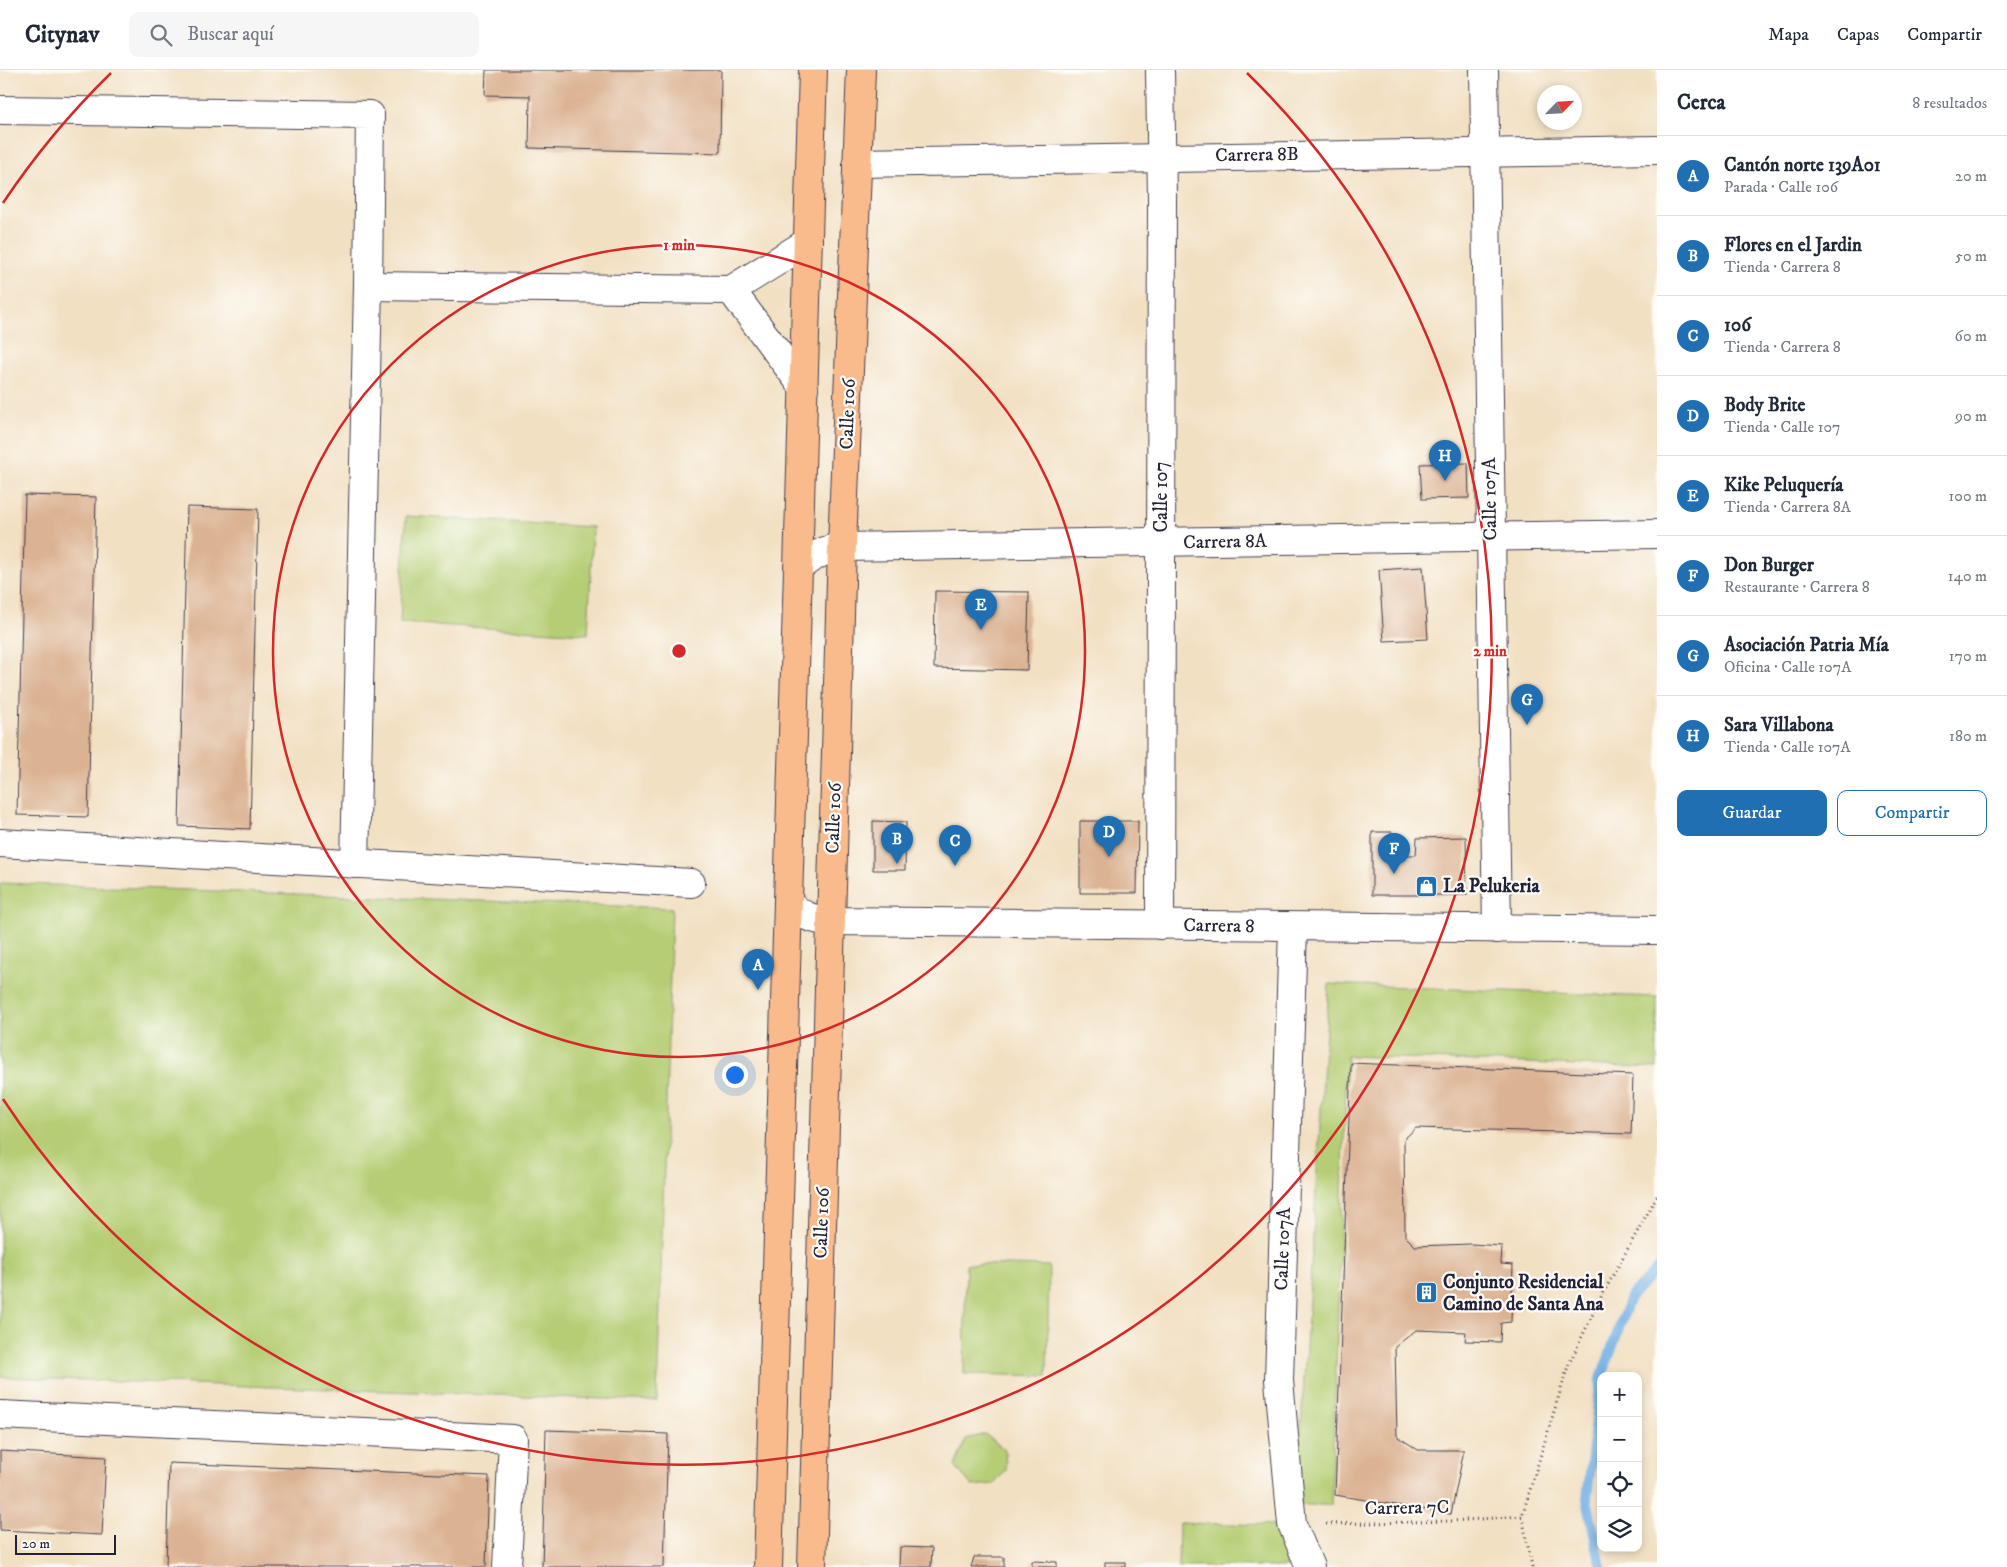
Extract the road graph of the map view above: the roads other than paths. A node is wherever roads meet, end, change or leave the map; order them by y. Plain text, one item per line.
1 (813, 70) edge
2 (861, 70) edge
3 (1160, 70) edge
4 (1484, 70) edge
5 (0, 110) edge
6 (1657, 150) edge
7 (1484, 152) junction
8 (1162, 156) junction
9 (857, 163) junction
10 (808, 242) junction
11 (368, 286) junction
12 (731, 290) junction
13 (804, 388) junction
14 (1657, 534) edge
15 (1490, 537) junction
16 (1161, 543) junction
17 (842, 548) junction
18 (798, 567) junction
19 (0, 844) edge
20 (355, 864) junction
21 (691, 883) dead end
22 (788, 902) junction
23 (831, 921) junction
24 (1160, 925) junction
25 (1293, 928) junction
26 (1497, 929) junction
27 (1657, 930) edge
28 (0, 1415) edge
29 (508, 1567) edge
30 (768, 1567) edge
31 (812, 1567) edge
32 (1310, 1567) edge

1 - 10 main road
2 - 9 main road, Calle 106
3 - 8 street, Calle 107
4 - 7 street, Calle 107A
5 - 11 street
6 - 7 street, Carrera 8B
7 - 8 street, Carrera 8B
7 - 15 street, Calle 107A
8 - 9 street, Carrera 8B
8 - 16 street, Calle 107
9 - 17 main road, Calle 106
10 - 12 street
10 - 13 main road
11 - 12 street
11 - 20 street
12 - 13 street
13 - 18 main road
14 - 15 street, Carrera 8A
15 - 16 street, Carrera 8A
15 - 26 street, Calle 107A
16 - 17 street, Carrera 8A
16 - 24 street, Calle 107
17 - 18 street, Carrera 8A
17 - 23 main road, Calle 106
18 - 22 main road
19 - 20 street
20 - 21 street
22 - 23 street, Carrera 8
22 - 30 main road
23 - 24 street, Carrera 8
23 - 31 main road, Calle 106
24 - 25 street, Carrera 8
25 - 26 street, Carrera 8
25 - 32 street, Calle 107A
26 - 27 street, Carrera 8
28 - 29 street

